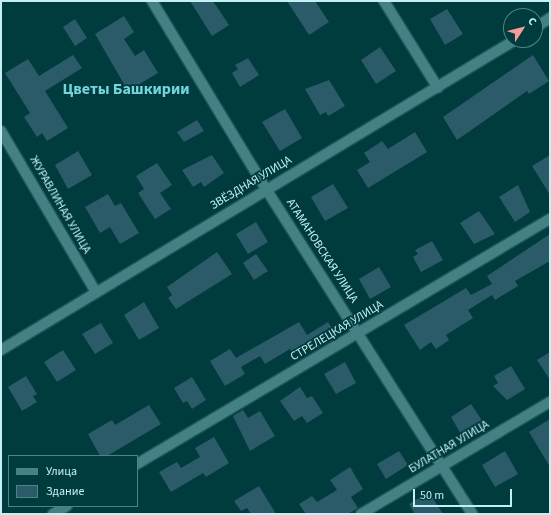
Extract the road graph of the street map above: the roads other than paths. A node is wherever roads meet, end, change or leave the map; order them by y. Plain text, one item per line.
1 (152, 1) edge
2 (384, 1) edge
3 (503, 47) edge
4 (438, 88) junction
5 (1, 132) edge
6 (266, 189) junction
7 (550, 219) edge
8 (96, 292) junction
9 (359, 333) junction
10 (1, 350) edge
11 (550, 402) edge
12 (138, 463) edge
13 (442, 466) junction
14 (65, 507) edge
15 (53, 514) edge
16 (361, 514) edge
17 (472, 514) edge

1 - 6 street, АТАМАНОВСКАЯ УЛИЦА
2 - 4 street
3 - 4 street, ЗВЁЗДНАЯ УЛИЦА
4 - 6 street, ЗВЁЗДНАЯ УЛИЦА
5 - 8 street, ЖУРАВЛИНАЯ УЛИЦА
6 - 8 street, ЗВЁЗДНАЯ УЛИЦА
6 - 9 street, АТАМАНОВСКАЯ УЛИЦА
7 - 9 street, СТРЕЛЕЦКАЯ УЛИЦА
8 - 10 street, ЗВЁЗДНАЯ УЛИЦА
9 - 12 street, СТРЕЛЕЦКАЯ УЛИЦА
9 - 13 street, АТАМАНОВСКАЯ УЛИЦА
11 - 13 street, БУЛАТНАЯ УЛИЦА
13 - 16 street, БУЛАТНАЯ УЛИЦА
13 - 17 street, АТАМАНОВСКАЯ УЛИЦА
14 - 15 street

